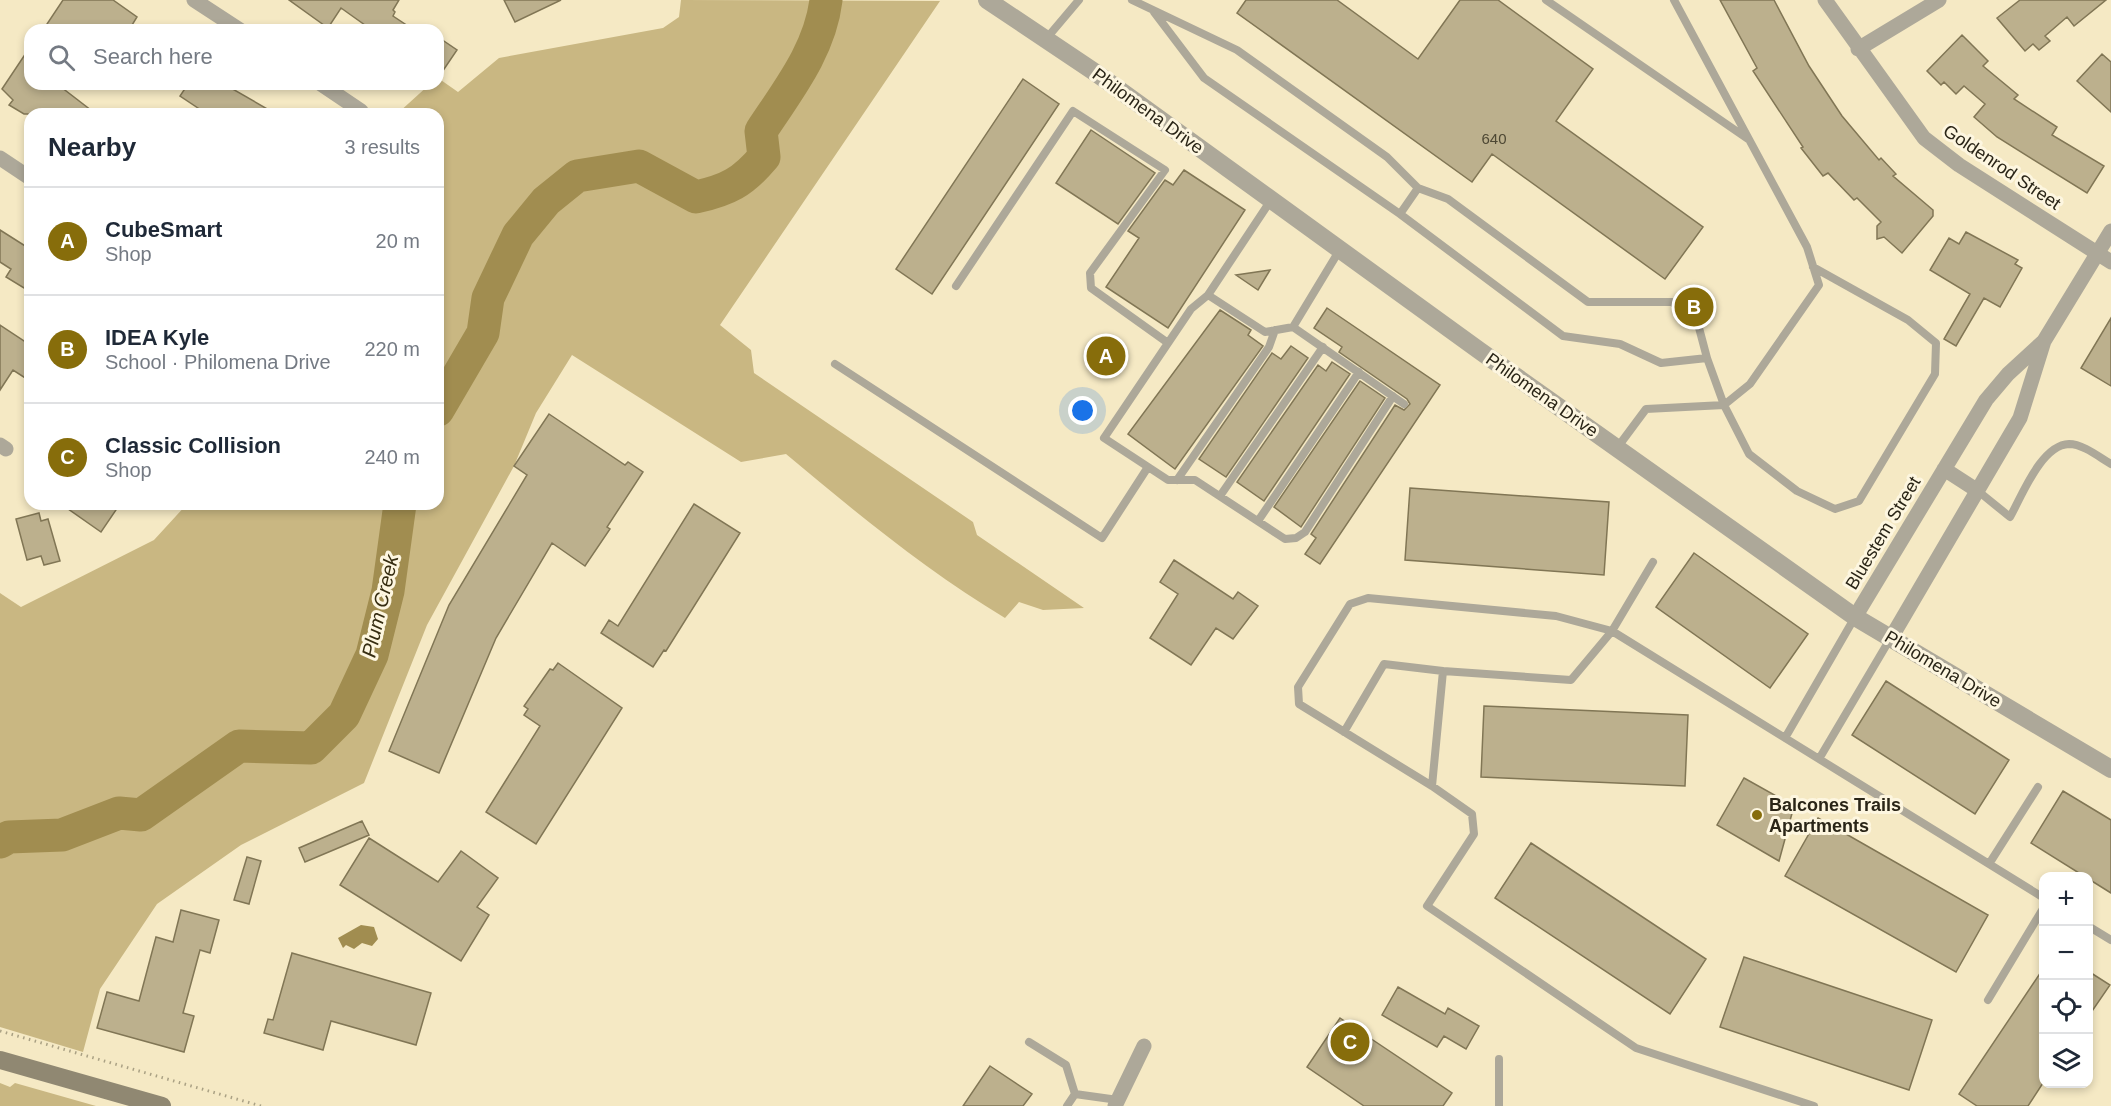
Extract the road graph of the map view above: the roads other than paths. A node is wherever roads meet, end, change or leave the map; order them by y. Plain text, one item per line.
1 (194, 0) edge
2 (987, 0) edge
3 (1079, 0) edge
4 (1132, 0) edge
5 (1546, 0) edge
6 (1674, 0) edge
7 (1825, 0) edge
8 (1939, 0) edge
9 (1154, 10) junction
10 (231, 24) edge
11 (1046, 39) junction
12 (1858, 49) junction
13 (330, 90) edge
14 (357, 108) edge
15 (1749, 140) junction
16 (0, 158) edge
17 (24, 174) edge
18 (1418, 188) junction
19 (1271, 200) junction
20 (1400, 214) junction
21 (2111, 231) edge
22 (1340, 250) junction
23 (2104, 257) edge
24 (1813, 267) junction
25 (957, 286) dead end
26 (1208, 295) junction
27 (1293, 327) junction
28 (1275, 330) junction
29 (2044, 342) junction
30 (1168, 343) junction
31 (1323, 347) junction
32 (1707, 358) junction
33 (835, 364) dead end
34 (1359, 372) junction
35 (1393, 396) junction
36 (1404, 404) dead end
37 (1724, 405) junction
38 (1617, 448) junction
39 (2111, 464) edge
40 (1148, 467) junction
41 (1944, 469) junction
42 (1177, 480) junction
43 (1978, 491) junction
44 (1220, 496) junction
45 (1258, 522) junction
46 (1653, 562) dead end
47 (1855, 617) junction
48 (1612, 631) junction
49 (1891, 638) junction
50 (1443, 671) junction
51 (1344, 732) junction
52 (1785, 738) junction
53 (1819, 759) junction
54 (2111, 769) edge
55 (1432, 786) junction
56 (2038, 787) dead end
57 (1989, 864) junction
58 (2039, 895) edge
59 (2039, 914) edge
60 (2093, 929) edge
61 (2111, 940) edge
62 (1988, 1000) dead end
63 (1029, 1042) dead end
64 (1144, 1047) dead end
65 (1499, 1059) dead end
66 (0, 1060) edge
67 (1075, 1094) junction
68 (1116, 1103) edge
69 (162, 1106) edge
70 (1067, 1106) edge
71 (1499, 1106) edge
72 (1814, 1106) edge

1 - 10 street
2 - 11 street, Philomena Drive
3 - 11 lane
4 - 9 lane
5 - 15 lane
6 - 15 lane
7 - 12 street, Goldenrod Street
8 - 12 street
9 - 18 lane
9 - 20 lane
11 - 19 street, Philomena Drive
12 - 23 street, Goldenrod Street
13 - 14 street
15 - 24 lane
16 - 17 street
18 - 20 lane
18 - 32 lane
19 - 22 street, Philomena Drive
19 - 26 lane
20 - 32 lane
21 - 23 street, Bluestem Street
22 - 27 lane
22 - 38 street, Philomena Drive
23 - 29 street, Bluestem Street
24 - 37 lane
24 - 37 lane
25 - 30 lane
26 - 28 lane
26 - 30 lane
27 - 28 lane
27 - 31 lane
28 - 42 lane
29 - 41 street, Bluestem Street
29 - 43 street, Bluestem Street
30 - 40 lane
31 - 34 lane
31 - 44 lane
32 - 37 lane
33 - 40 lane
34 - 35 lane
34 - 45 lane
35 - 36 lane
35 - 45 lane
37 - 38 lane
38 - 47 street, Philomena Drive
39 - 43 lane
40 - 42 lane
41 - 43 street, Bluestem Street
41 - 47 street, Bluestem Street
42 - 44 lane
43 - 49 street, Bluestem Street
44 - 45 lane
46 - 48 lane
47 - 49 street, Philomena Drive
47 - 52 lane
48 - 50 lane
48 - 51 lane
48 - 52 lane
49 - 53 lane
49 - 54 street, Philomena Drive
50 - 51 lane
50 - 55 lane
51 - 55 lane
52 - 53 lane
53 - 57 lane
55 - 72 lane
56 - 57 lane
57 - 58 lane
59 - 62 lane
60 - 61 lane
63 - 67 lane
64 - 68 street
65 - 71 lane
66 - 69 main road
67 - 68 lane
67 - 70 lane

